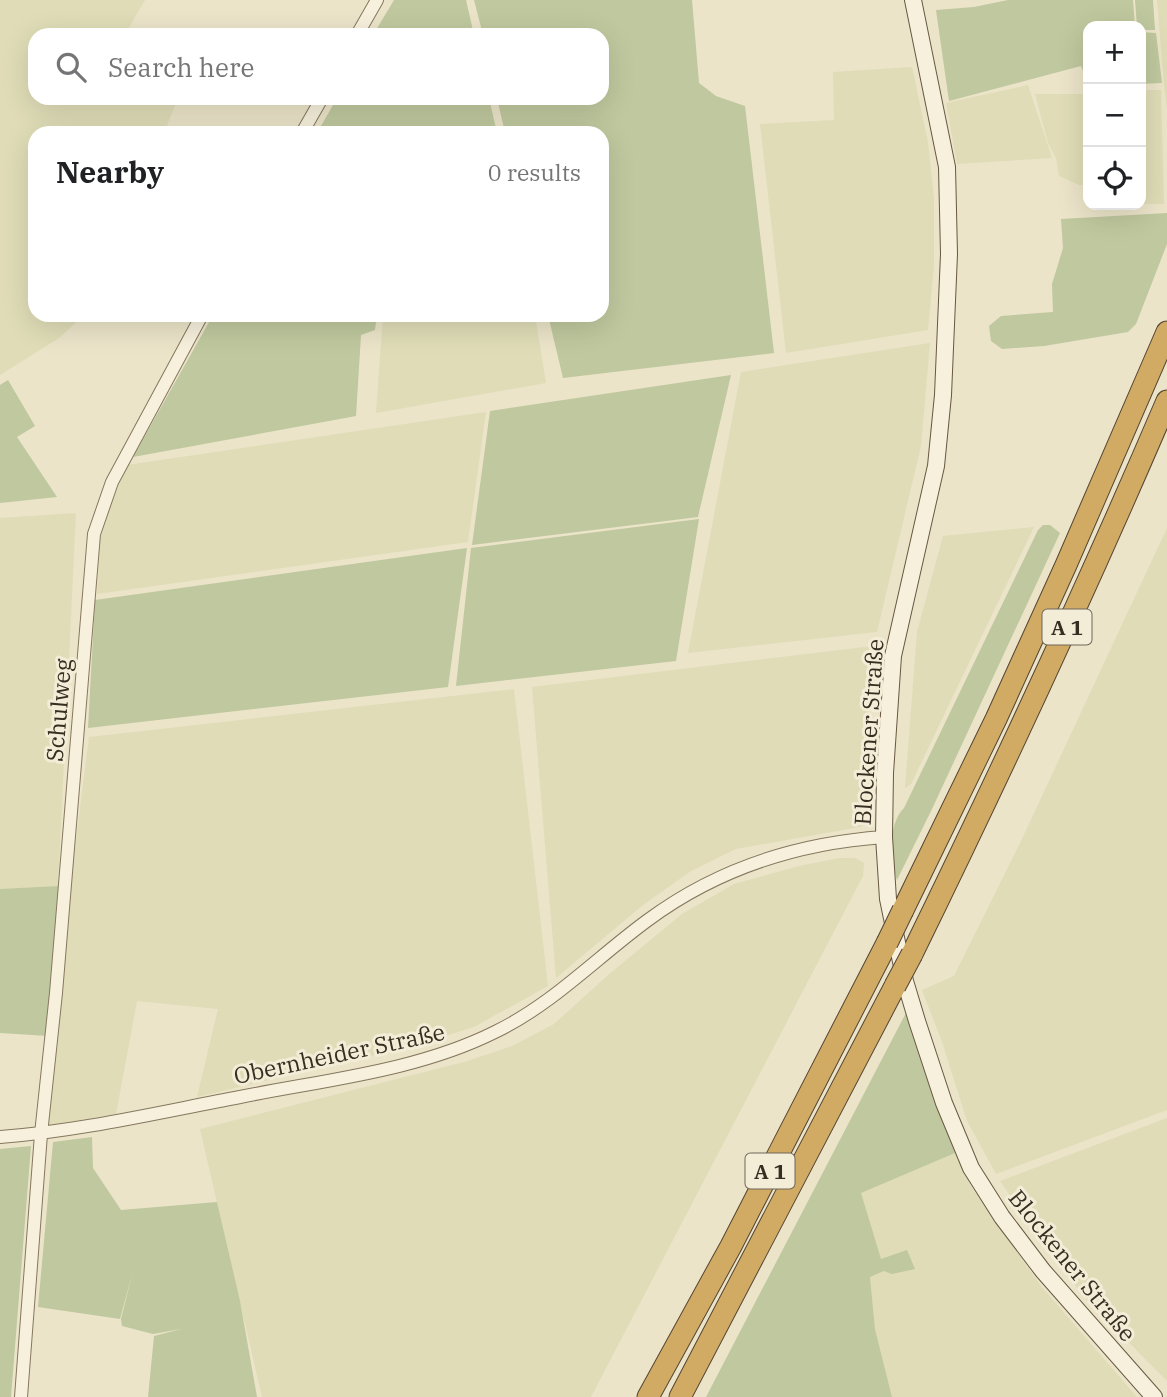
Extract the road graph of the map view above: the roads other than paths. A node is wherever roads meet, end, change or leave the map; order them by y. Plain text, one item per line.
1 (377, 0) edge
2 (913, 0) edge
3 (361, 28) edge
4 (318, 105) edge
5 (306, 126) edge
6 (198, 322) edge
7 (1167, 332) edge
8 (1167, 401) edge
9 (884, 837) junction
10 (41, 1134) junction
11 (0, 1137) edge
12 (21, 1397) edge
13 (648, 1397) edge
14 (680, 1397) edge
15 (1154, 1397) edge

1 - 3 street
2 - 9 street, Blockener Straße
4 - 5 street
6 - 10 street, Schulweg
7 - 13 highway, A 1, bridge
8 - 14 highway, A 1, bridge
9 - 10 street, Obernheider Straße
9 - 15 street, Blockener Straße
10 - 11 street, Obernheider Straße
10 - 12 street, Schulweg

